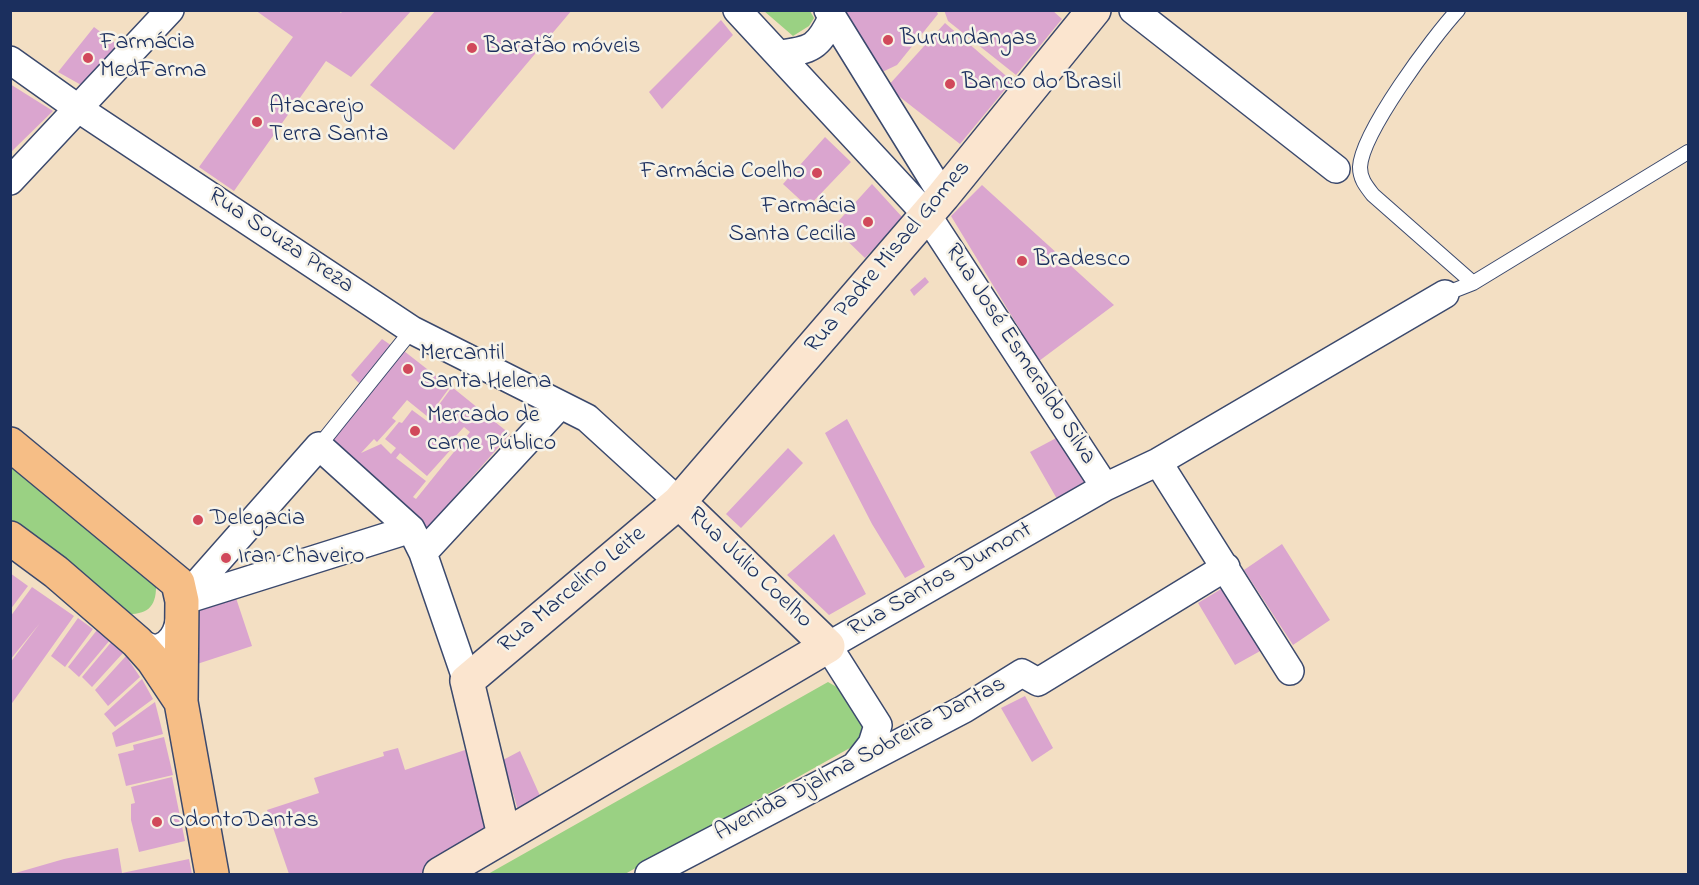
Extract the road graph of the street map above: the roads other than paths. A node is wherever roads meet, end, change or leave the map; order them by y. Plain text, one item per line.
1 (170, 10) edge
2 (737, 10) edge
3 (1094, 10) edge
4 (1133, 10) edge
5 (1458, 10) edge
6 (830, 14) edge
7 (780, 54) junction
8 (10, 60) edge
9 (79, 109) junction
10 (1689, 152) edge
11 (1336, 169) dead end
12 (10, 181) edge
13 (935, 205) junction
14 (1473, 283) junction
15 (1445, 294) joint
16 (412, 330) junction
17 (560, 405) junction
18 (10, 444) edge
19 (319, 446) junction
20 (1158, 462) junction
21 (1105, 487) junction
22 (679, 502) junction
23 (10, 538) edge
24 (417, 541) junction
25 (1226, 567) junction
26 (182, 601) junction
27 (137, 642) junction
28 (828, 645) junction
29 (1290, 671) dead end
30 (467, 681) junction
31 (181, 702) junction
32 (855, 766) junction
33 (504, 835) junction
34 (212, 874) edge
35 (440, 874) edge
36 (648, 874) edge

1 - 9 street
2 - 7 street, Rua José Esmeraldo Silva
3 - 13 street, Rua Padre Misael Gomes
4 - 11 street
5 - 14 lane
6 - 7 street
6 - 13 street
7 - 13 street, Rua José Esmeraldo Silva
8 - 9 street, Rua Souza Preza
9 - 12 street
9 - 16 street, Rua Souza Preza
10 - 14 lane
13 - 21 street, Rua José Esmeraldo Silva
13 - 22 street, Rua Padre Misael Gomes
14 - 15 lane
15 - 20 street, Rua Santos Dumont
16 - 17 street, Rua Souza Preza
16 - 19 lane
17 - 22 street, Rua Júlio Coelho
17 - 24 street
18 - 26 main road
19 - 24 street
19 - 26 street
20 - 21 street, Rua Santos Dumont
20 - 25 street
21 - 28 street, Rua Santos Dumont
22 - 28 street, Rua Júlio Coelho
22 - 30 street, Rua Marcelino Leite
23 - 27 main road
24 - 26 street
24 - 30 street
25 - 29 street
25 - 32 street, Avenida Djalma Sobreira Dantas
26 - 27 street
26 - 31 main road
27 - 31 main road
28 - 32 street, Rua Júlio Coelho
28 - 33 street, Rua Santos Dumont
30 - 33 street
31 - 34 main road
32 - 36 street, Avenida Djalma Sobreira Dantas
33 - 35 street, Rua Santos Dumont

